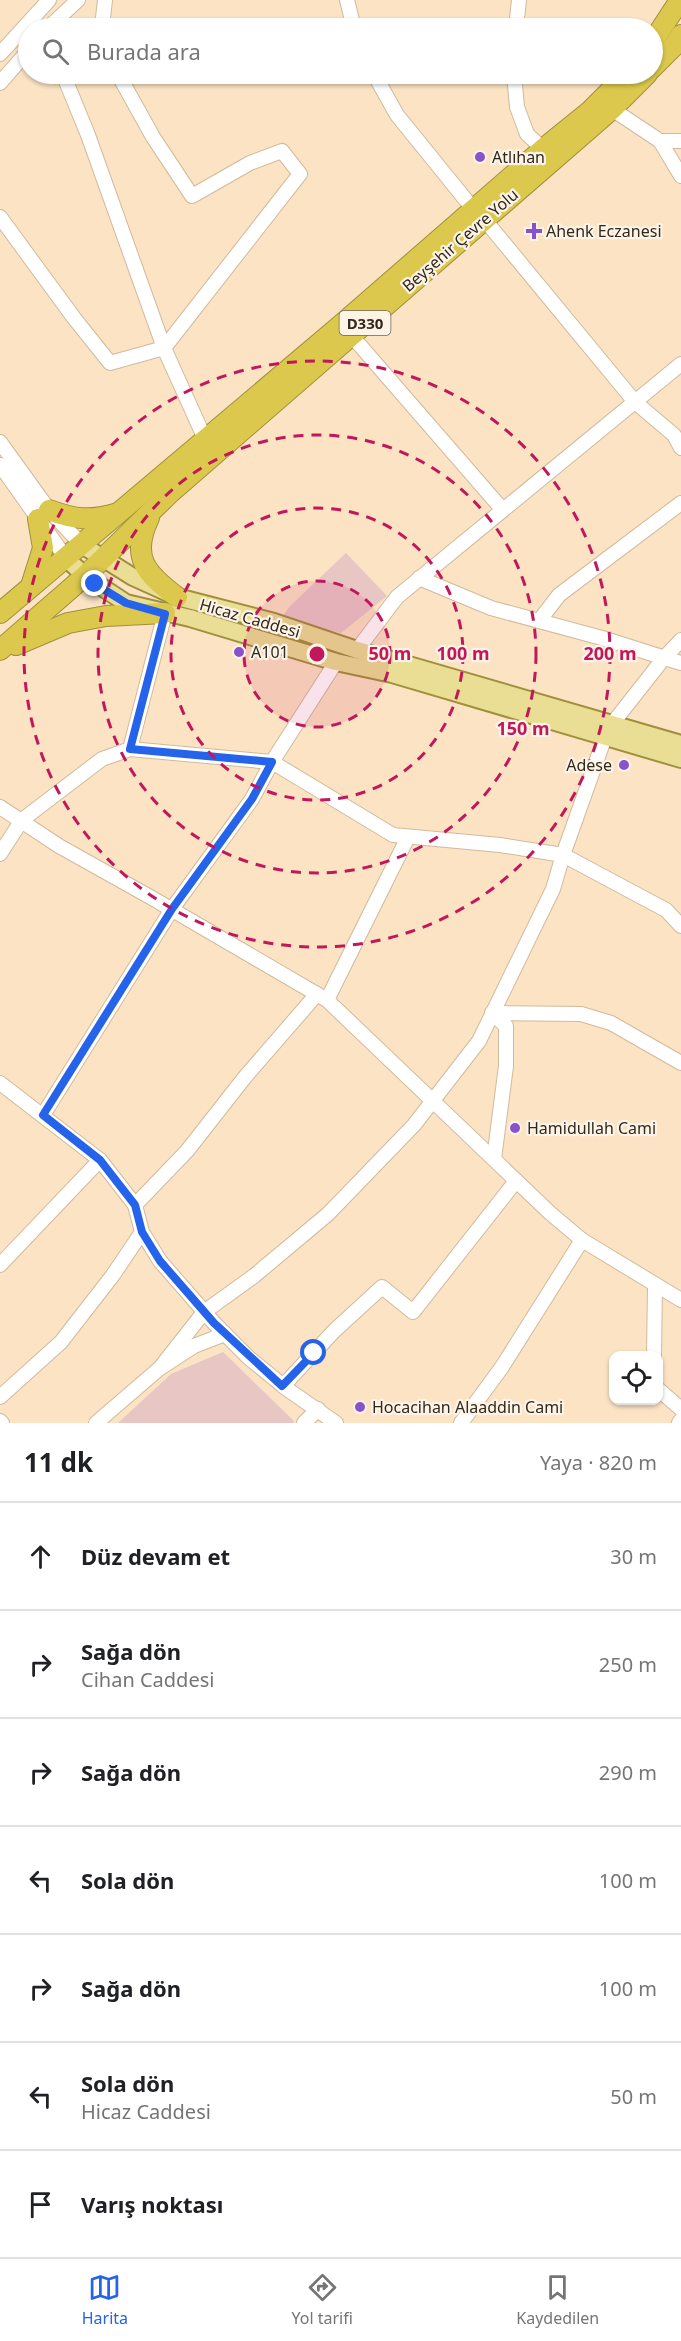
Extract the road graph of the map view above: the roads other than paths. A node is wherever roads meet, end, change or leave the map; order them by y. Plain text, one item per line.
1 (49, 0) edge
2 (78, 0) edge
3 (105, 0) edge
4 (347, 0) edge
5 (519, 0) edge
6 (680, 0) edge
7 (33, 18) edge
8 (59, 18) edge
9 (103, 18) edge
10 (352, 18) edge
11 (517, 18) edge
12 (663, 26) edge
13 (18, 34) edge
14 (681, 35) edge
15 (0, 54) edge
16 (663, 57) edge
17 (18, 62) edge
18 (0, 83) edge
19 (67, 84) edge
20 (124, 84) edge
21 (380, 84) edge
22 (515, 84) edge
23 (617, 84) edge
24 (637, 84) edge
25 (612, 109) junction
26 (660, 141) junction
27 (681, 141) edge
28 (543, 149) junction
29 (681, 176) edge
30 (479, 214) junction
31 (0, 217) edge
32 (351, 335) junction
33 (164, 348) junction
34 (681, 364) edge
35 (635, 402) junction
36 (205, 438) junction
37 (0, 442) edge
38 (681, 448) edge
39 (0, 465) edge
40 (681, 503) edge
41 (502, 509) junction
42 (154, 510) junction
43 (120, 512) junction
44 (44, 515) junction
45 (82, 545) junction
46 (66, 558) junction
47 (102, 559) junction
48 (85, 576) junction
49 (419, 578) junction
50 (136, 579) junction
51 (30, 587) junction
52 (177, 597) junction
53 (121, 600) junction
54 (0, 613) edge
55 (165, 614) junction
56 (539, 621) junction
57 (681, 640) edge
58 (357, 650) junction
59 (0, 652) edge
60 (664, 658) junction
61 (336, 662) junction
62 (681, 663) edge
63 (608, 731) junction
64 (681, 744) edge
65 (130, 749) junction
66 (681, 759) edge
67 (272, 762) junction
68 (0, 807) edge
69 (22, 820) junction
70 (408, 837) junction
71 (0, 854) edge
72 (563, 855) junction
73 (172, 909) junction
74 (681, 926) edge
75 (322, 997) junction
76 (492, 1013) junction
77 (681, 1063) edge
78 (0, 1083) edge
79 (433, 1100) junction
80 (43, 1115) junction
81 (494, 1159) junction
82 (100, 1160) junction
83 (516, 1180) junction
84 (135, 1205) junction
85 (142, 1232) junction
86 (582, 1240) junction
87 (0, 1266) edge
88 (655, 1285) junction
89 (681, 1300) edge
90 (204, 1312) junction
91 (225, 1334) junction
92 (654, 1351) edge
93 (160, 1368) junction
94 (282, 1386) junction
95 (663, 1393) edge
96 (0, 1396) edge
97 (318, 1409) junction
98 (681, 1409) edge
99 (96, 1423) edge
100 (304, 1423) edge
101 (336, 1423) edge
102 (460, 1423) edge

1 - 7 street
2 - 8 street
3 - 9 street
4 - 10 street
5 - 11 street
6 - 12 highway
13 - 15 street
14 - 16 highway
17 - 18 street
19 - 33 street
20 - 33 street
21 - 30 street
22 - 28 street
23 - 28 highway, Beyşehir Çevre Yolu / D330
24 - 25 highway, Beyşehir Çevre Yolu / D330
25 - 26 street
25 - 30 highway, Beyşehir Çevre Yolu / D330
26 - 27 street
26 - 29 street
28 - 30 highway, Beyşehir Çevre Yolu / D330
30 - 32 highway, Beyşehir Çevre Yolu / D330
30 - 35 street
30 - 36 highway, Beyşehir Çevre Yolu / D330
31 - 33 street
32 - 41 street
32 - 42 highway, Beyşehir Çevre Yolu / D330
33 - 36 street
34 - 35 street
35 - 38 street
35 - 41 street
36 - 43 highway, Beyşehir Çevre Yolu / D330
37 - 44 street
39 - 44 street
40 - 56 street
41 - 49 street
42 - 47 highway, Beyşehir Çevre Yolu / D330
42 - 52 highway
43 - 44 highway
43 - 45 highway, D330
44 - 45 street, Hicaz Caddesi
44 - 46 street
44 - 51 highway
45 - 46 highway, D330
45 - 47 main road, Hicaz Caddesi
46 - 48 main road, Hicaz Caddesi
46 - 51 highway, D330
47 - 48 highway, Beyşehir Çevre Yolu / D330
47 - 50 main road, Hicaz Caddesi
48 - 53 main road, Hicaz Caddesi
48 - 59 highway, D330
49 - 56 street
49 - 58 street
50 - 52 main road, Hicaz Caddesi
50 - 53 main road
51 - 54 highway, D330
52 - 58 main road, Hicaz Caddesi
53 - 55 main road, Hicaz Caddesi
55 - 59 highway
55 - 61 main road, Hicaz Caddesi
55 - 65 street
56 - 60 street
57 - 60 street
58 - 63 main road, Hicaz Caddesi
60 - 62 street
60 - 63 street
61 - 63 main road, Hicaz Caddesi
61 - 67 street
63 - 64 main road, Hicaz Caddesi
63 - 66 main road, Hicaz Caddesi
63 - 72 street
65 - 67 street
65 - 69 street
67 - 70 street
67 - 73 street
68 - 69 street
69 - 71 street
69 - 73 street
70 - 72 street
70 - 75 street
72 - 74 street
72 - 76 street
73 - 75 street
73 - 80 street
75 - 79 street
75 - 84 street
76 - 77 street
76 - 79 street
76 - 81 street
78 - 80 street
79 - 81 street
79 - 90 street
80 - 82 street
81 - 83 street
82 - 84 street
82 - 87 street
83 - 86 street
83 - 94 street
84 - 85 street
85 - 90 street
85 - 96 street
86 - 88 street
86 - 102 street
88 - 89 street
88 - 92 street
90 - 91 street
90 - 93 street
91 - 93 street
91 - 94 street
93 - 99 street
94 - 97 street
95 - 98 street
97 - 100 street
97 - 101 street

